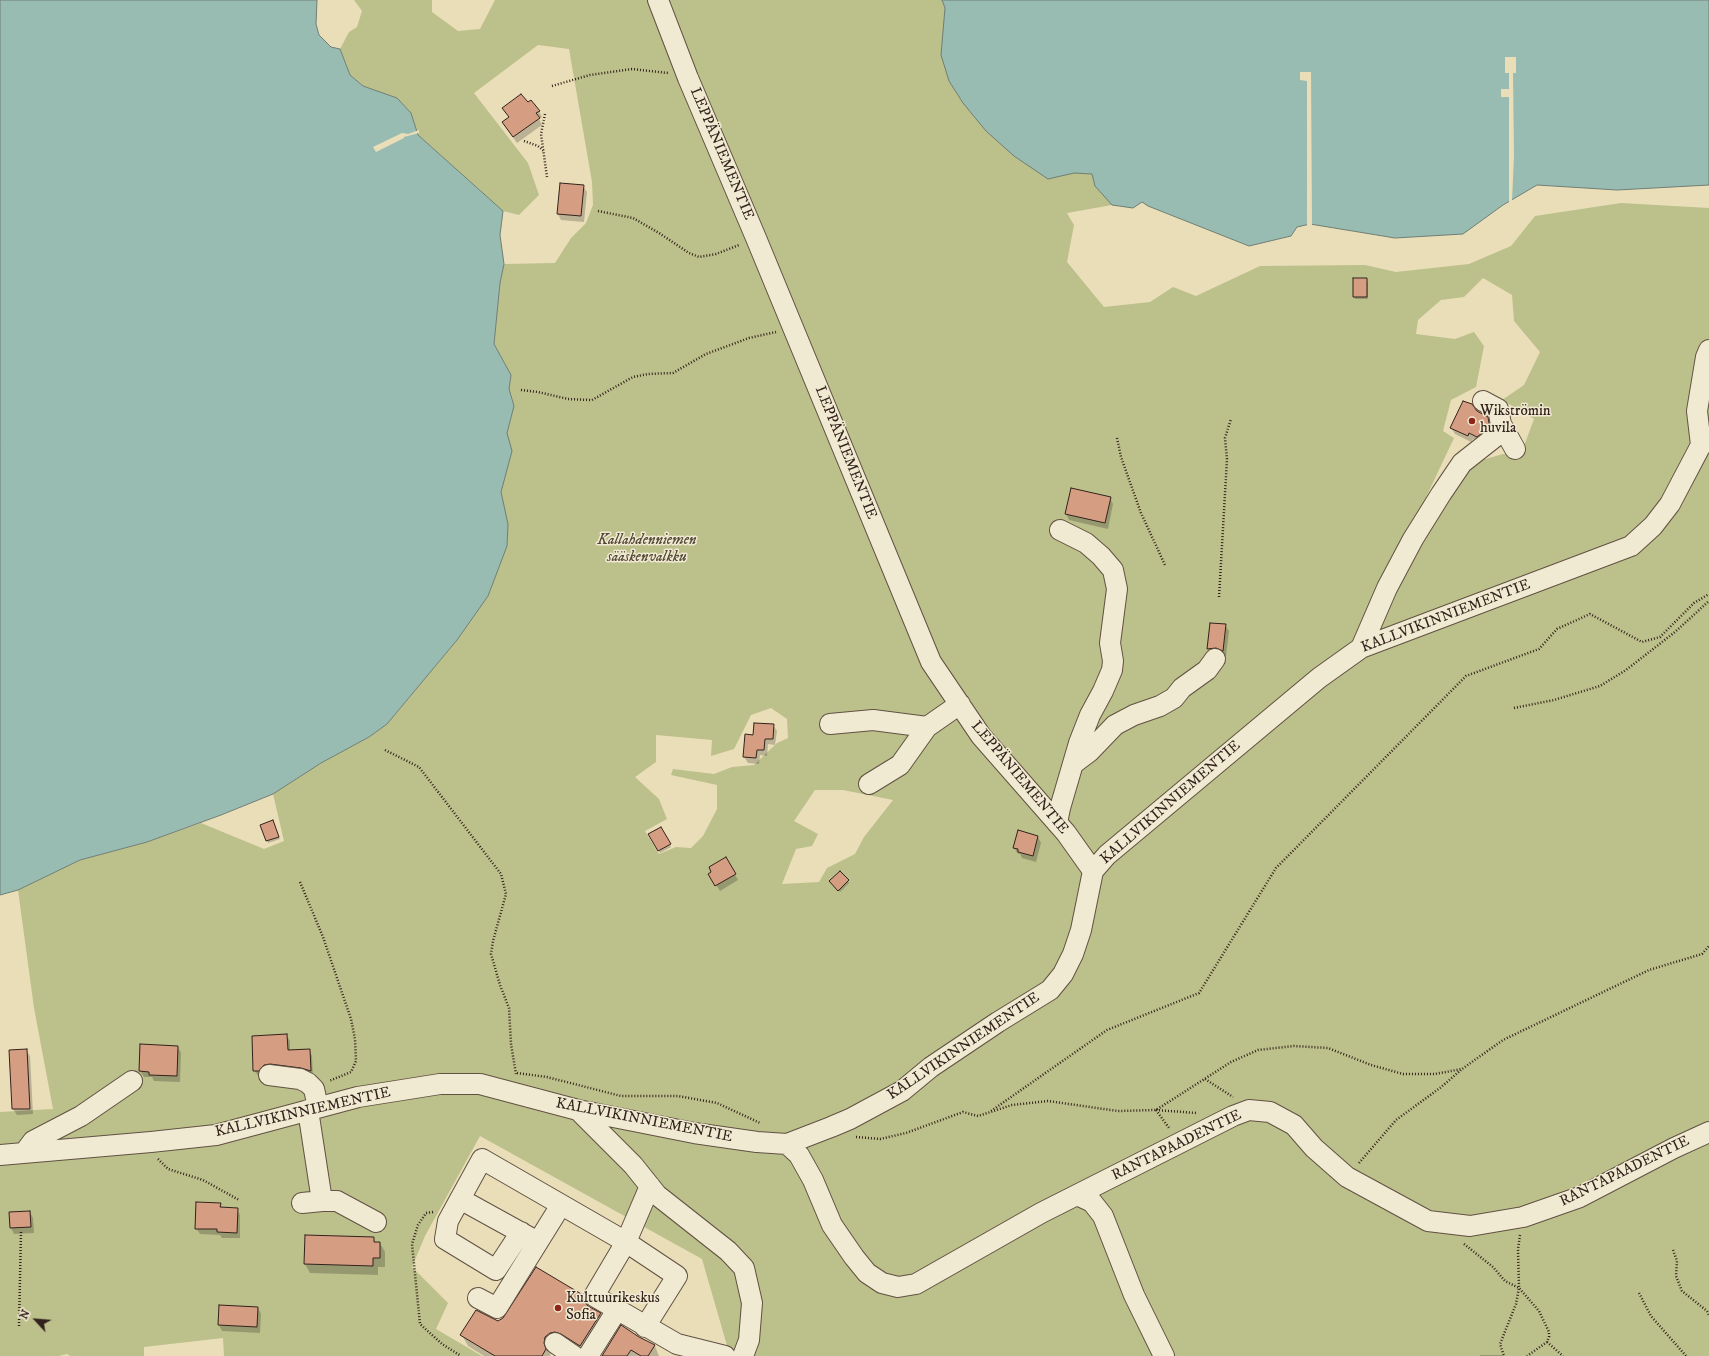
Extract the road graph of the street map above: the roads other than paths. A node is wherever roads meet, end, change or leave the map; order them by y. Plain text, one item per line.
1 (658, 0) edge
2 (1709, 350) edge
3 (1483, 401) dead end
4 (1501, 424) junction
5 (1705, 443) edge
6 (1515, 449) dead end
7 (1060, 530) dead end
8 (1361, 648) junction
9 (1216, 659) dead end
10 (960, 704) junction
11 (830, 724) dead end
12 (927, 727) junction
13 (1073, 764) junction
14 (869, 784) dead end
15 (1057, 823) junction
16 (1093, 871) junction
17 (269, 1075) dead end
18 (132, 1081) dead end
19 (313, 1109) junction
20 (578, 1110) junction
21 (1709, 1132) edge
22 (787, 1144) junction
23 (24, 1153) junction
24 (0, 1155) edge
25 (650, 1186) junction
26 (1077, 1195) junction
27 (322, 1201) junction
28 (302, 1203) dead end
29 (457, 1204) junction
30 (561, 1205) junction
31 (376, 1222) dead end
32 (521, 1232) junction
33 (538, 1242) junction
34 (626, 1242) junction
35 (478, 1298) dead end
36 (617, 1310) junction
37 (645, 1327) junction
38 (571, 1353) edge
39 (725, 1356) edge
40 (743, 1356) edge
41 (1164, 1356) edge

1 - 10 street, LEPPÄNIEMENTIE
2 - 5 street
3 - 4 street
4 - 6 street
4 - 8 street
5 - 8 street, KALLVIKINNIEMENTIE
7 - 13 street
8 - 16 street, KALLVIKINNIEMENTIE
9 - 13 street
10 - 12 street
10 - 15 street, LEPPÄNIEMENTIE
11 - 12 street
12 - 14 street
13 - 15 street
15 - 16 street, LEPPÄNIEMENTIE
16 - 22 street, KALLVIKINNIEMENTIE
17 - 19 street
18 - 23 street
19 - 20 street, KALLVIKINNIEMENTIE
19 - 23 street, KALLVIKINNIEMENTIE
19 - 27 street
20 - 22 street, KALLVIKINNIEMENTIE
20 - 25 street
21 - 26 street, RANTAPAADENTIE
22 - 26 street, RANTAPAADENTIE
23 - 24 street, KALLVIKINNIEMENTIE
25 - 34 street
25 - 40 street
26 - 41 street
27 - 28 street
27 - 31 street
29 - 30 street
29 - 32 street
29 - 32 street
30 - 33 street
30 - 34 street
32 - 33 street
33 - 35 street
34 - 36 street
34 - 37 street
36 - 37 street
36 - 38 street
37 - 39 street

